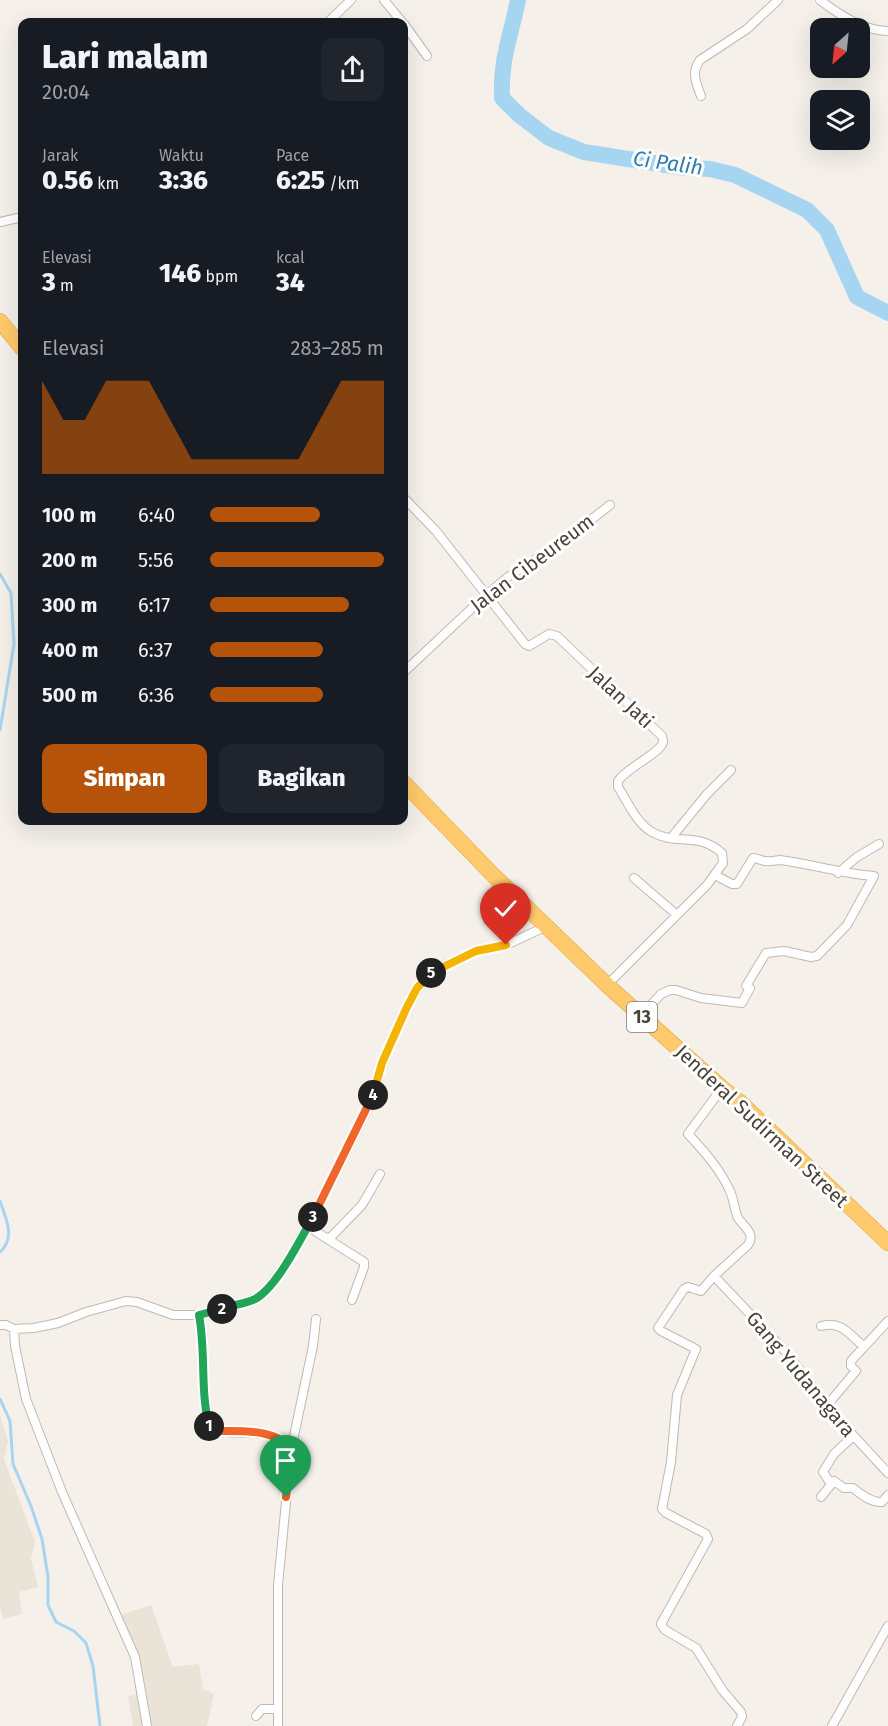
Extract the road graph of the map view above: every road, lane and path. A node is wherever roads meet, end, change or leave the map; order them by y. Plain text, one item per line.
1 (351, 0) edge
2 (384, 0) edge
3 (778, 0) edge
4 (820, 0) edge
5 (332, 18) edge
6 (399, 18) edge
7 (408, 30) edge
8 (888, 31) edge
9 (426, 56) dead end
10 (701, 96) dead end
11 (18, 218) edge
12 (0, 222) edge
13 (0, 321) edge
14 (18, 343) edge
15 (408, 502) edge
16 (610, 505) dead end
17 (486, 595) junction
18 (408, 668) edge
19 (730, 770) dead end
20 (408, 787) edge
21 (670, 838) junction
22 (879, 844) dead end
23 (838, 873) junction
24 (715, 875) junction
25 (634, 878) dead end
26 (677, 915) junction
27 (547, 926) junction
28 (607, 985) junction
29 (641, 1016) junction
30 (722, 1088) junction
31 (381, 1174) dead end
32 (308, 1226) junction
33 (329, 1239) junction
34 (888, 1243) edge
35 (714, 1276) junction
36 (352, 1300) dead end
37 (199, 1315) junction
38 (316, 1319) dead end
39 (888, 1321) edge
40 (0, 1324) edge
41 (821, 1326) dead end
42 (14, 1329) junction
43 (864, 1347) junction
44 (828, 1404) junction
45 (853, 1436) junction
46 (291, 1450) junction
47 (888, 1473) edge
48 (834, 1481) junction
49 (888, 1495) edge
50 (821, 1497) dead end
51 (888, 1626) edge
52 (277, 1709) junction
53 (256, 1716) dead end
54 (147, 1726) edge
55 (278, 1726) edge
56 (737, 1726) edge
57 (832, 1726) edge

1 - 5 street
2 - 6 street
3 - 10 street
4 - 8 street
7 - 9 street
11 - 12 street
13 - 14 highway
15 - 17 street
16 - 17 street, Jalan Cibeureum
17 - 18 street, Jalan Cibeureum
17 - 21 street, Jalan Jati
19 - 21 street
20 - 27 highway, Jenderal Sudirman Street / 13
21 - 24 street, Jalan Jati
22 - 23 street
23 - 24 street
23 - 29 street
24 - 26 street
25 - 26 street
26 - 28 street
27 - 28 highway, Jenderal Sudirman Street / 13
27 - 32 street
28 - 29 highway, Jenderal Sudirman Street / 13
29 - 30 highway, Jenderal Sudirman Street / 13
30 - 34 highway, Jenderal Sudirman Street / 13
30 - 35 street
31 - 33 street
32 - 33 street
32 - 37 street
33 - 36 street
35 - 44 street, Gang Yudanagara
35 - 56 street
37 - 42 street
37 - 46 street
38 - 46 street
39 - 43 street
40 - 42 street
41 - 43 street
42 - 54 street
43 - 44 street
44 - 45 street, Gang Yudanagara
45 - 47 street, Gang Yudanagara
45 - 48 street
46 - 52 street
48 - 49 street
48 - 50 street
51 - 57 street
52 - 53 street
52 - 55 street

